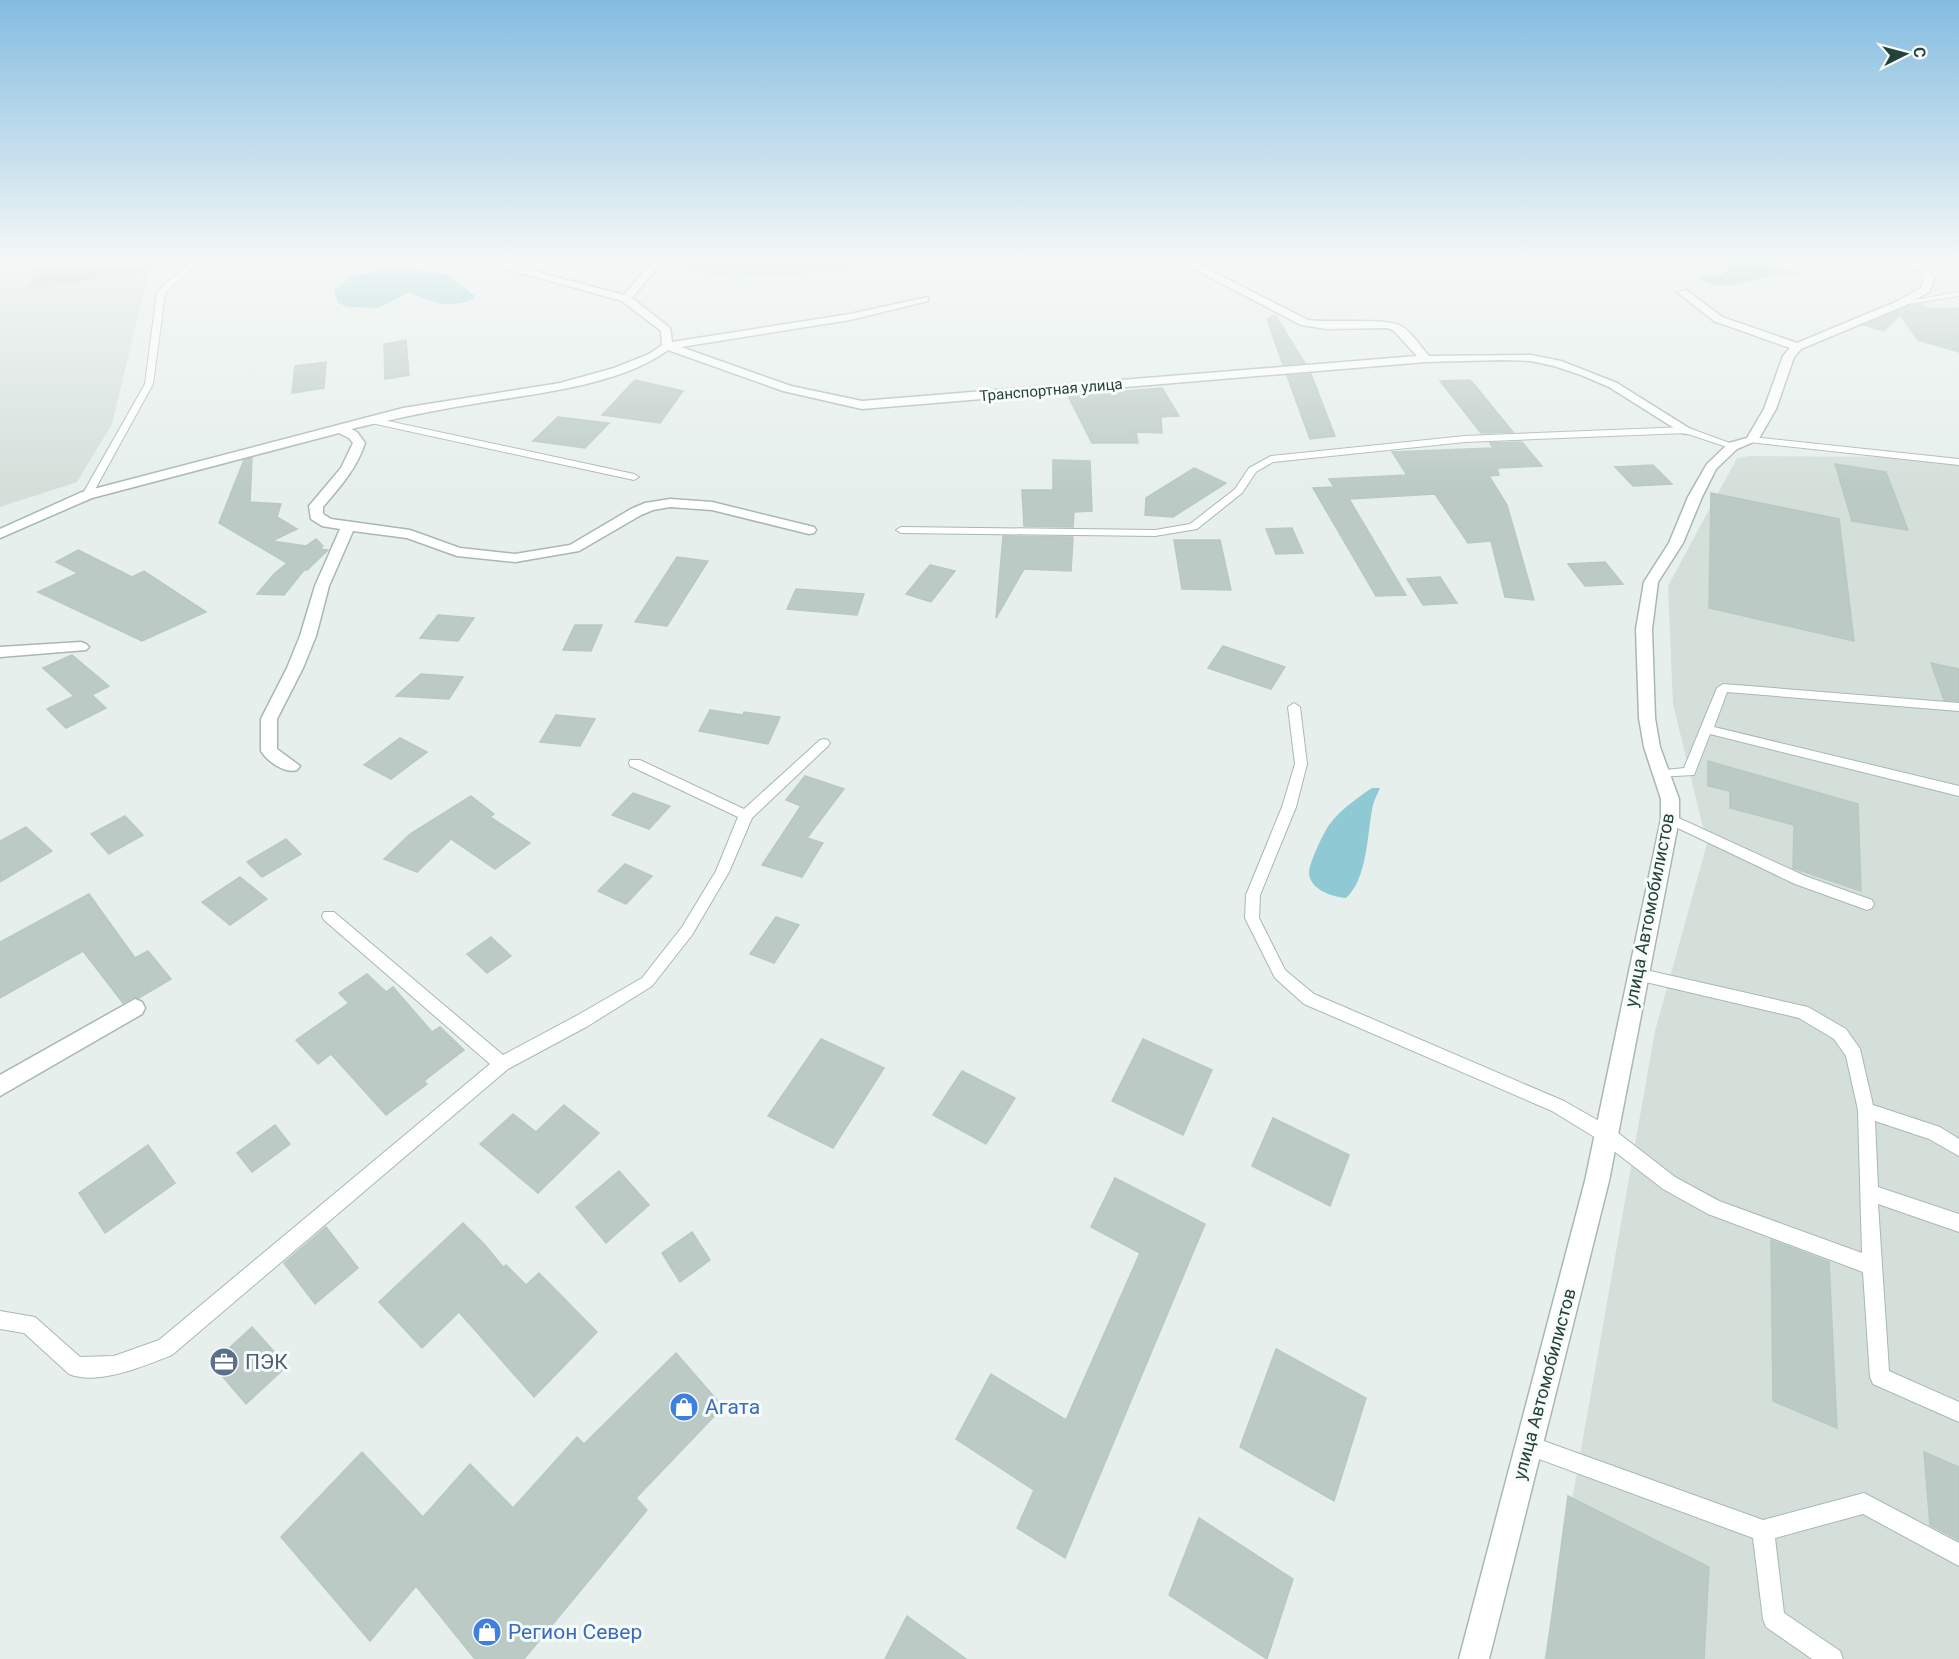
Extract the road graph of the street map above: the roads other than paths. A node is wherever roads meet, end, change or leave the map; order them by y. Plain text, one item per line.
1 (155, 334) edge
2 (666, 334) edge
3 (740, 334) edge
4 (1403, 334) edge
5 (1757, 334) edge
6 (1827, 334) edge
7 (667, 346) junction
8 (1797, 347) junction
9 (1426, 359) junction
10 (374, 421) junction
11 (341, 429) junction
12 (1686, 430) junction
13 (1743, 443) junction
14 (1959, 462) edge
15 (634, 477) dead end
16 (87, 495) junction
17 (348, 527) junction
18 (809, 530) dead end
19 (901, 530) dead end
20 (0, 534) edge
21 (81, 646) dead end
22 (0, 652) edge
23 (1294, 707) dead end
24 (1959, 707) edge
25 (1706, 729) junction
26 (824, 743) dead end
27 (635, 763) dead end
28 (291, 766) dead end
29 (1662, 774) junction
30 (1959, 791) edge
31 (746, 815) junction
32 (1670, 819) junction
33 (1867, 904) dead end
34 (329, 916) dead end
35 (1636, 974) junction
36 (135, 1008) dead end
37 (502, 1064) junction
38 (0, 1086) edge
39 (1866, 1110) junction
40 (1607, 1135) junction
41 (1959, 1148) edge
42 (1869, 1192) junction
43 (1959, 1223) edge
44 (1872, 1266) junction
45 (0, 1320) edge
46 (1959, 1412) edge
47 (1527, 1445) junction
48 (1763, 1531) junction
49 (1959, 1555) edge
50 (1474, 1659) edge
51 (1832, 1659) edge

1 - 16 lane
2 - 7 street
3 - 7 street
4 - 9 street
5 - 8 street
6 - 8 street
7 - 9 street, Транспортная улица
7 - 10 street
8 - 13 street, улица Автомобилистов
9 - 12 street, Транспортная улица
10 - 11 street
10 - 15 lane
11 - 16 street
11 - 17 street
12 - 13 lane
12 - 19 lane
13 - 14 lane
13 - 29 street, улица Автомобилистов
16 - 20 street
17 - 18 street
17 - 28 street
21 - 22 street
23 - 40 lane
24 - 25 lane
25 - 29 lane
25 - 30 lane
26 - 31 lane
27 - 31 lane
29 - 32 street, улица Автомобилистов
31 - 37 lane
32 - 33 lane
32 - 35 street, улица Автомобилистов
34 - 37 lane
35 - 39 lane
35 - 40 street, улица Автомобилистов
36 - 38 street
37 - 45 lane
39 - 41 lane
39 - 42 lane
40 - 44 lane
40 - 47 street, улица Автомобилистов
42 - 43 lane
42 - 44 lane
44 - 46 lane
47 - 48 lane
47 - 50 street, улица Автомобилистов
48 - 49 lane
48 - 51 lane

